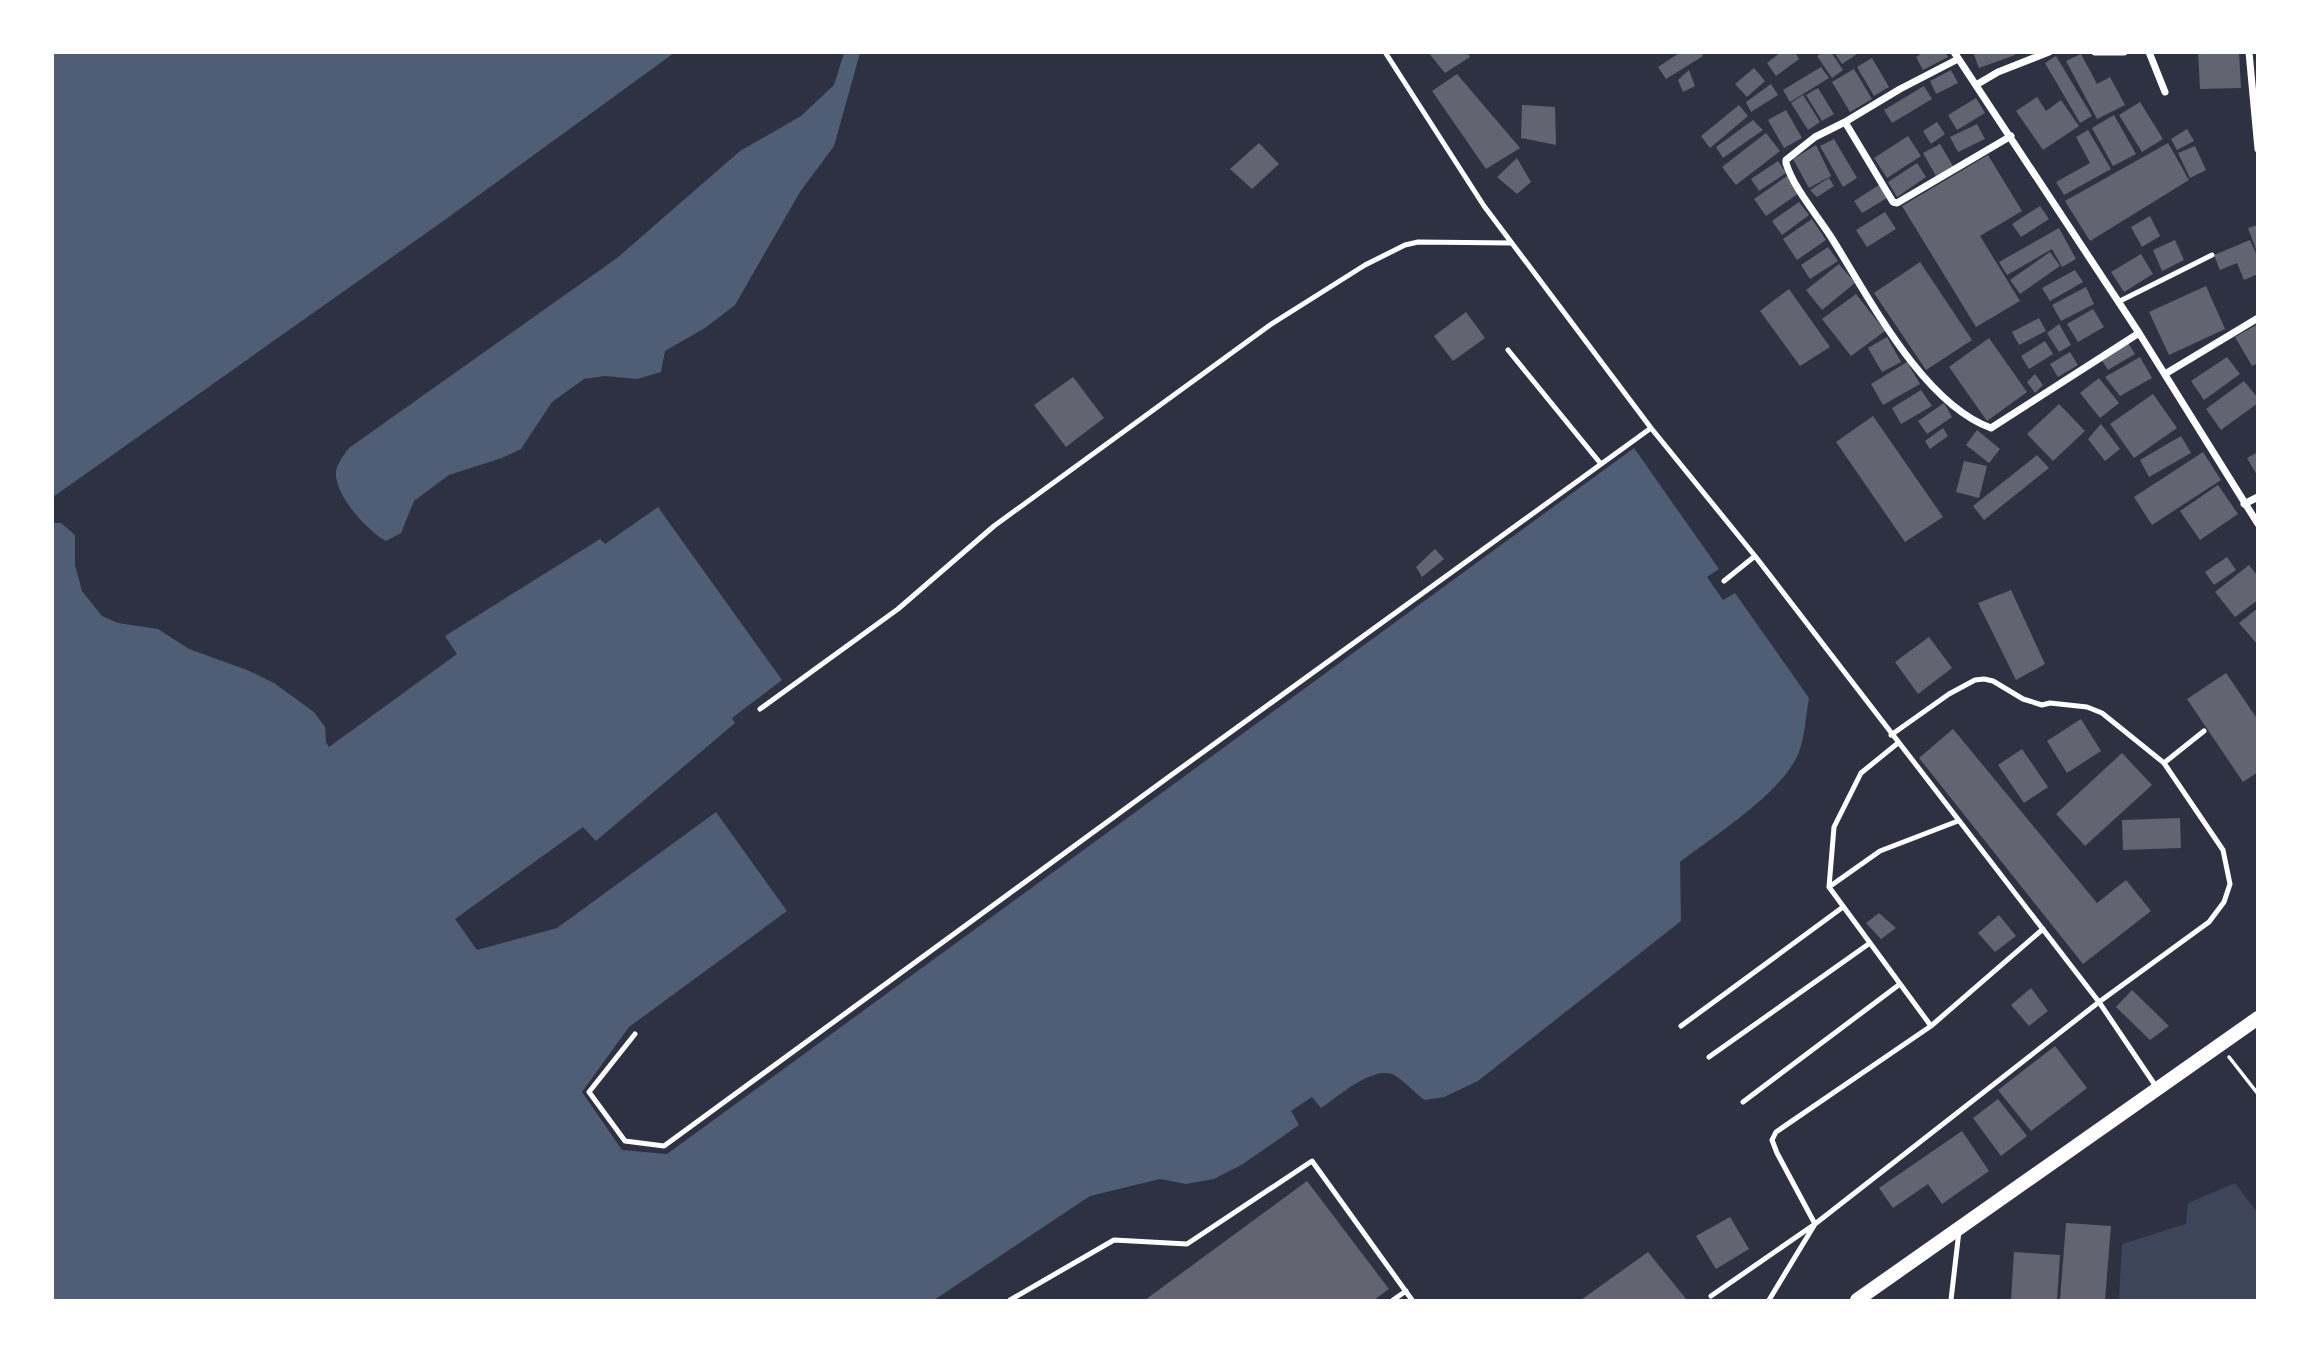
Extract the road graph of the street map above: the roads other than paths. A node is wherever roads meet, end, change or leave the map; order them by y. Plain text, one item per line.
1 (1385, 52) edge
2 (2049, 52) edge
3 (2095, 52) edge
4 (2124, 52) edge
5 (2149, 52) edge
6 (2249, 52) edge
7 (1956, 56) edge
8 (1976, 85) junction
9 (2165, 92) dead end
10 (1845, 122) junction
11 (2011, 136) junction
12 (2258, 149) edge
13 (1513, 243) junction
14 (2211, 254) dead end
15 (2119, 302) junction
16 (2258, 318) edge
17 (2139, 333) junction
18 (1508, 350) dead end
19 (2165, 374) junction
20 (1651, 428) junction
21 (1601, 464) junction
22 (2258, 497) edge
23 (2244, 504) junction
24 (2258, 524) edge
25 (1755, 555) junction
26 (1724, 581) dead end
27 (760, 709) dead end
28 (2204, 731) dead end
29 (1891, 735) junction
30 (1898, 743) junction
31 (2164, 763) junction
32 (1958, 821) junction
33 (1829, 887) junction
34 (1843, 907) junction
35 (2043, 929) junction
36 (1870, 943) junction
37 (1900, 984) junction
38 (2099, 1002) junction
39 (2258, 1018) edge
40 (1681, 1026) dead end
41 (1931, 1026) junction
42 (635, 1034) dead end
43 (1709, 1057) dead end
44 (2157, 1088) junction
45 (1743, 1102) dead end
46 (1815, 1224) junction
47 (1960, 1228) junction
48 (1406, 1291) junction
49 (1711, 1296) dead end
50 (1010, 1300) edge
51 (1392, 1300) edge
52 (1412, 1300) edge
53 (1769, 1300) edge
54 (1857, 1300) edge
55 (1951, 1300) edge

1 - 13 lane
2 - 8 street
3 - 4 street
5 - 9 street
6 - 12 street
7 - 8 street
7 - 10 street
8 - 11 street
10 - 11 street
10 - 17 street
11 - 15 street
13 - 20 lane
13 - 27 lane
14 - 15 lane
15 - 17 street
16 - 19 street
17 - 19 street
18 - 21 lane
19 - 23 street
20 - 21 lane
20 - 25 lane
21 - 42 lane
22 - 23 street
23 - 24 street
25 - 26 lane
25 - 29 lane
28 - 31 lane
29 - 30 lane
29 - 31 lane
30 - 32 lane
30 - 33 lane
31 - 38 lane
32 - 33 lane
32 - 35 lane
33 - 34 lane
34 - 36 lane
34 - 40 lane
35 - 38 lane
35 - 41 lane
36 - 37 lane
36 - 43 lane
37 - 41 lane
37 - 45 lane
38 - 44 lane
38 - 46 lane
39 - 44 main road
41 - 46 lane
44 - 47 main road
46 - 49 lane
46 - 53 lane
47 - 54 main road
47 - 55 lane
48 - 50 lane
48 - 51 lane
48 - 52 lane

